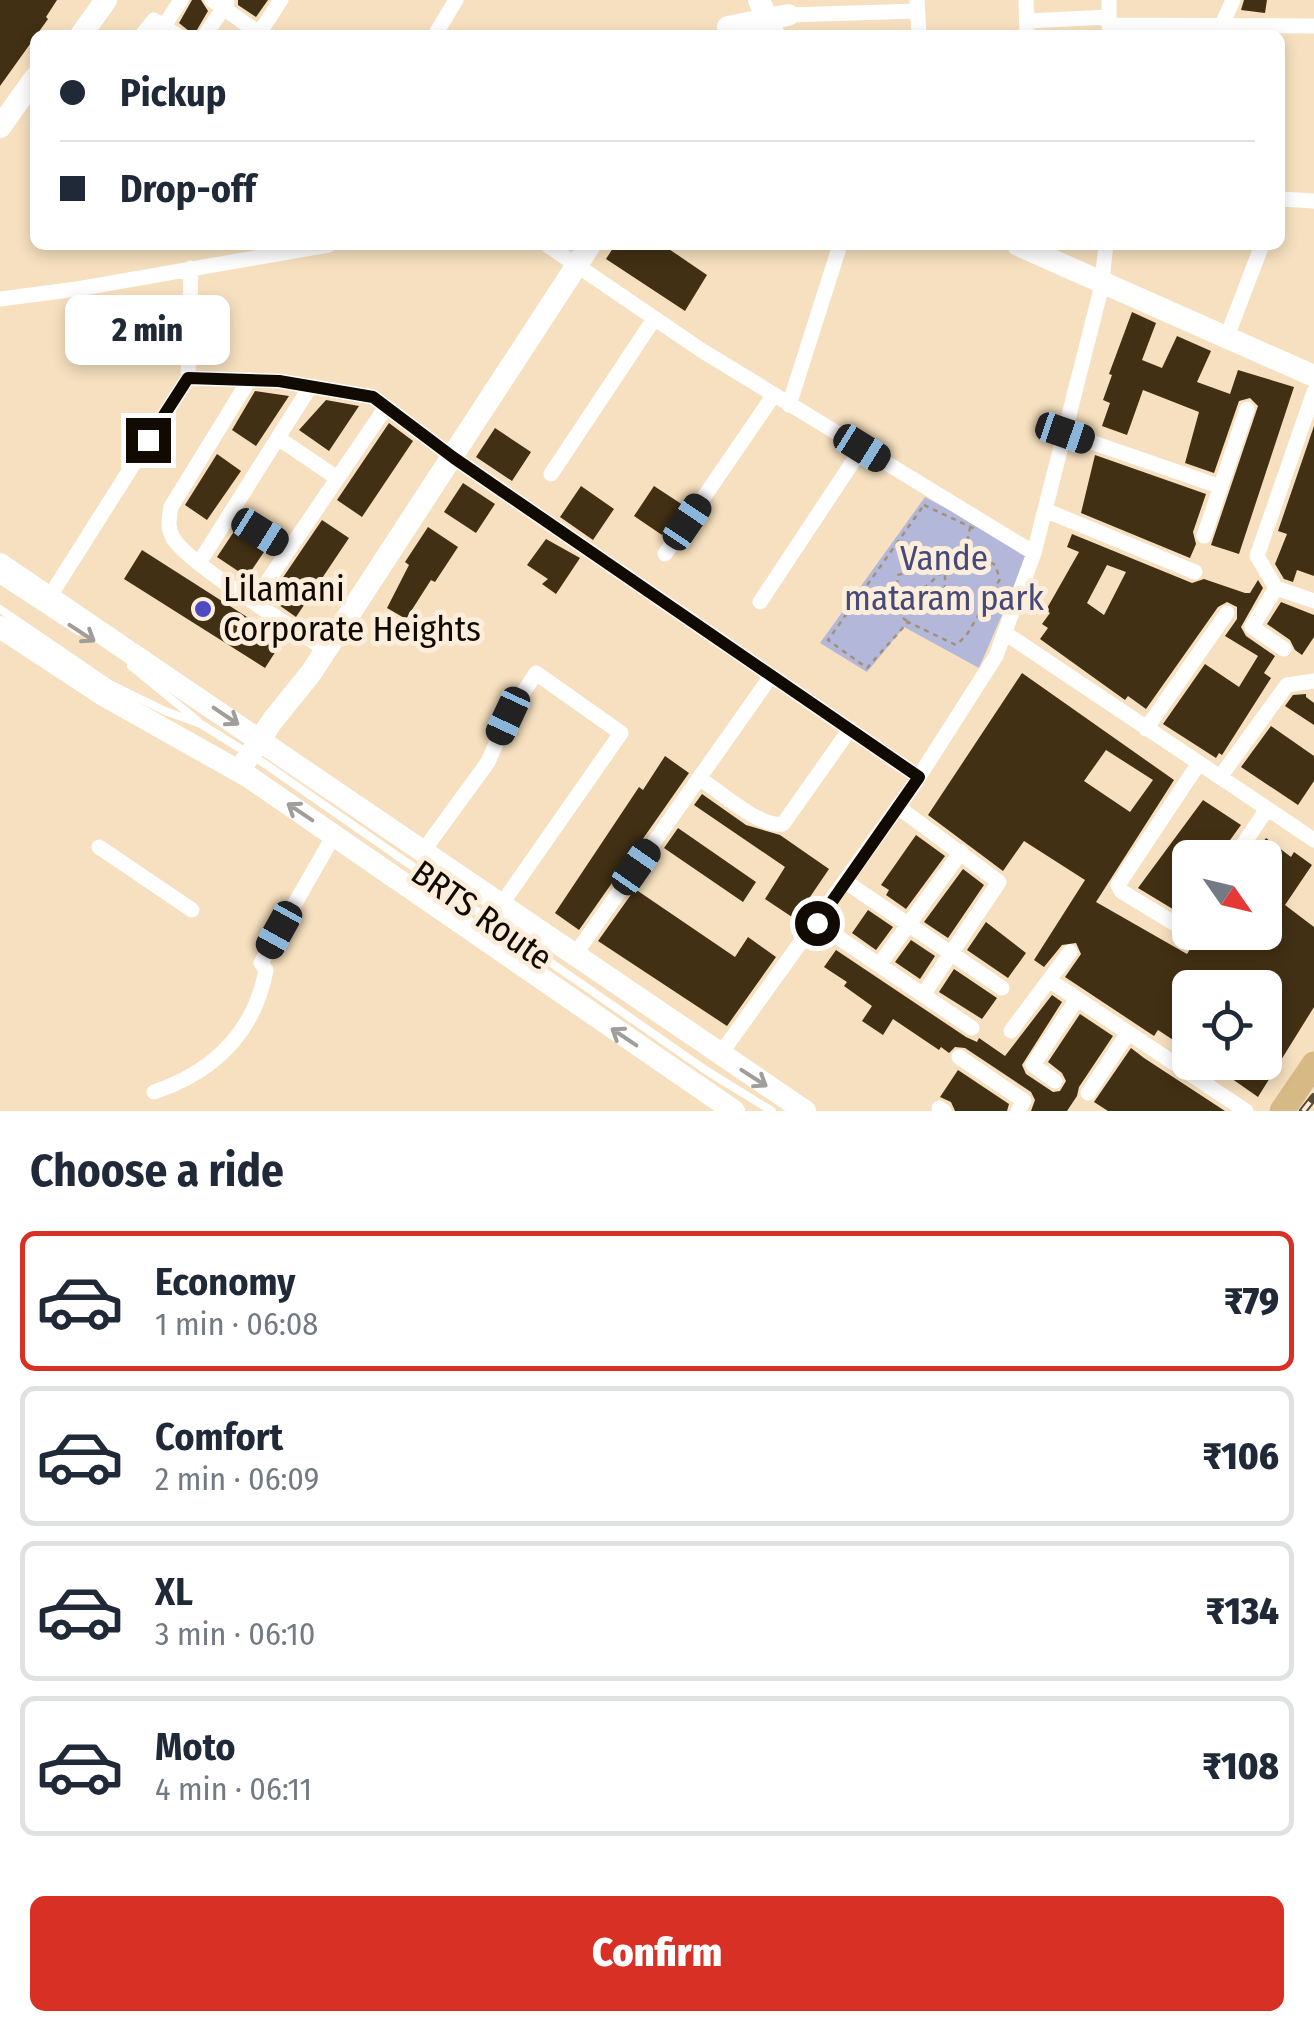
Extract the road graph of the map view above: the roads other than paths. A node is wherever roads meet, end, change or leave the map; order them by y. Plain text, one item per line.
1 (90, 0) edge
2 (106, 0) edge
3 (181, 0) edge
4 (281, 0) edge
5 (456, 0) edge
6 (740, 0) edge
7 (1026, 0) edge
8 (1233, 0) edge
9 (222, 3) edge
10 (917, 6) edge
11 (778, 18) edge
12 (1109, 19) edge
13 (1222, 26) junction
14 (1314, 26) edge
15 (1027, 28) edge
16 (69, 30) edge
17 (85, 30) edge
18 (146, 30) edge
19 (170, 30) edge
20 (208, 30) edge
21 (253, 30) edge
22 (261, 30) edge
23 (439, 30) edge
24 (726, 30) edge
25 (730, 30) edge
26 (30, 84) edge
27 (30, 106) edge
28 (3, 116) edge
29 (0, 148) edge
30 (1285, 199) edge
31 (1314, 201) edge
32 (299, 250) edge
33 (555, 250) edge
34 (587, 250) edge
35 (838, 250) edge
36 (1031, 250) edge
37 (1054, 250) edge
38 (1106, 250) edge
39 (1260, 250) edge
40 (576, 266) junction
41 (191, 268) junction
42 (1104, 277) junction
43 (0, 299) edge
44 (654, 318) junction
45 (1231, 326) junction
46 (1314, 364) edge
47 (1314, 376) edge
48 (188, 378) junction
49 (249, 380) junction
50 (310, 386) junction
51 (1314, 392) edge
52 (773, 396) junction
53 (789, 406) junction
54 (386, 407) junction
55 (1247, 409) dead end
56 (1065, 433) junction
57 (278, 438) junction
58 (862, 448) junction
59 (454, 458) junction
60 (551, 474) dead end
61 (338, 478) junction
62 (1221, 487) junction
63 (1045, 510) junction
64 (230, 513) junction
65 (1204, 536) dead end
66 (289, 550) junction
67 (1034, 553) junction
68 (665, 554) dead end
69 (199, 563) junction
70 (0, 564) edge
71 (1195, 572) dead end
72 (0, 580) edge
73 (1276, 588) junction
74 (50, 596) junction
75 (254, 601) junction
76 (1314, 601) edge
77 (760, 602) dead end
78 (0, 609) edge
79 (1227, 613) dead end
80 (0, 627) edge
81 (1005, 633) junction
82 (1284, 649) dead end
83 (326, 650) junction
84 (771, 676) junction
85 (1314, 680) edge
86 (201, 724) junction
87 (850, 729) junction
88 (1146, 729) junction
89 (257, 760) junction
90 (1198, 763) junction
91 (919, 777) junction
92 (1220, 777) junction
93 (699, 778) junction
94 (898, 807) junction
95 (1267, 809) junction
96 (334, 835) junction
97 (1246, 840) edge
98 (1314, 840) edge
99 (99, 847) dead end
100 (424, 850) junction
101 (961, 852) junction
102 (846, 882) junction
103 (501, 905) junction
104 (192, 910) dead end
105 (817, 923) junction
106 (1172, 923) edge
107 (908, 924) junction
108 (1070, 952) dead end
109 (952, 954) junction
110 (574, 956) junction
111 (879, 965) junction
112 (1049, 980) junction
113 (1002, 988) dead end
114 (924, 995) junction
115 (1077, 999) junction
116 (972, 1028) dead end
117 (1011, 1031) dead end
118 (1128, 1033) junction
119 (720, 1056) junction
120 (958, 1057) dead end
121 (1314, 1068) edge
122 (1055, 1081) dead end
123 (154, 1092) dead end
124 (1088, 1093) dead end
125 (1021, 1106) edge
126 (767, 1109) edge
127 (734, 1111) edge
128 (804, 1111) edge
129 (1040, 1111) edge
130 (1246, 1111) edge
131 (1283, 1111) edge

1 - 16 main road
2 - 17 main road
3 - 19 street
4 - 22 street
5 - 23 street
6 - 24 main road
7 - 15 street
8 - 13 street
9 - 20 street
9 - 21 street
10 - 11 street
11 - 25 main road
12 - 13 street
12 - 15 street
13 - 14 street
18 - 19 street
26 - 28 main road
27 - 29 main road
30 - 31 street
32 - 41 street
33 - 40 street
34 - 40 main road
35 - 53 street
36 - 42 main road
37 - 42 main road
38 - 42 street
39 - 45 street
40 - 44 street
40 - 59 main road
41 - 43 street
41 - 48 street
42 - 45 main road
42 - 47 main road
42 - 56 street
44 - 52 street
44 - 60 street
45 - 46 main road
48 - 49 street
48 - 74 street
49 - 50 street
49 - 69 street
50 - 54 street
50 - 57 street
51 - 73 street
52 - 53 street
52 - 68 street
53 - 58 street
54 - 59 street
54 - 61 street
55 - 62 street
56 - 62 street
56 - 63 street
57 - 61 street
57 - 64 street
58 - 67 street
58 - 77 street
59 - 83 main road
59 - 84 street
61 - 66 street
62 - 65 street
63 - 67 street
63 - 71 street
64 - 66 street
64 - 69 street
66 - 75 street
67 - 81 street
69 - 75 street
70 - 74 main road
72 -> 86 lane
73 - 76 street
73 - 82 street
74 -> 89 main road
75 - 83 street
78 - 86 lane
79 - 88 street
80 - 89 main road
81 - 88 street
81 - 91 street
83 - 89 main road
84 - 87 street
84 - 93 street
85 - 92 street
86 - 89 lane, BRTS Route
87 - 91 street
87 - 93 street
88 - 90 street
96 -> 89 main road
89 - 100 main road
89 - 126 lane, BRTS Route
90 - 92 street
90 - 106 street
91 - 94 street
92 - 95 street
93 - 110 street
94 - 101 street
94 - 102 street
95 - 97 street
95 - 98 street
96 - 123 street
127 -> 96 main road
99 - 104 street
100 - 103 main road
100 - 103 street
101 - 107 street
101 - 109 street
102 - 105 street
102 - 107 street
103 - 110 main road
105 - 111 street
105 - 119 street
107 - 109 street
107 - 111 street
108 - 112 street
109 - 113 street
109 - 114 street
110 - 119 main road
111 - 114 street
112 - 115 street
112 - 117 street
114 - 116 street
115 - 118 street
115 - 122 street
118 - 124 street
118 - 130 street
119 -> 128 main road
120 - 125 street
121 - 131 main road
125 - 129 street

